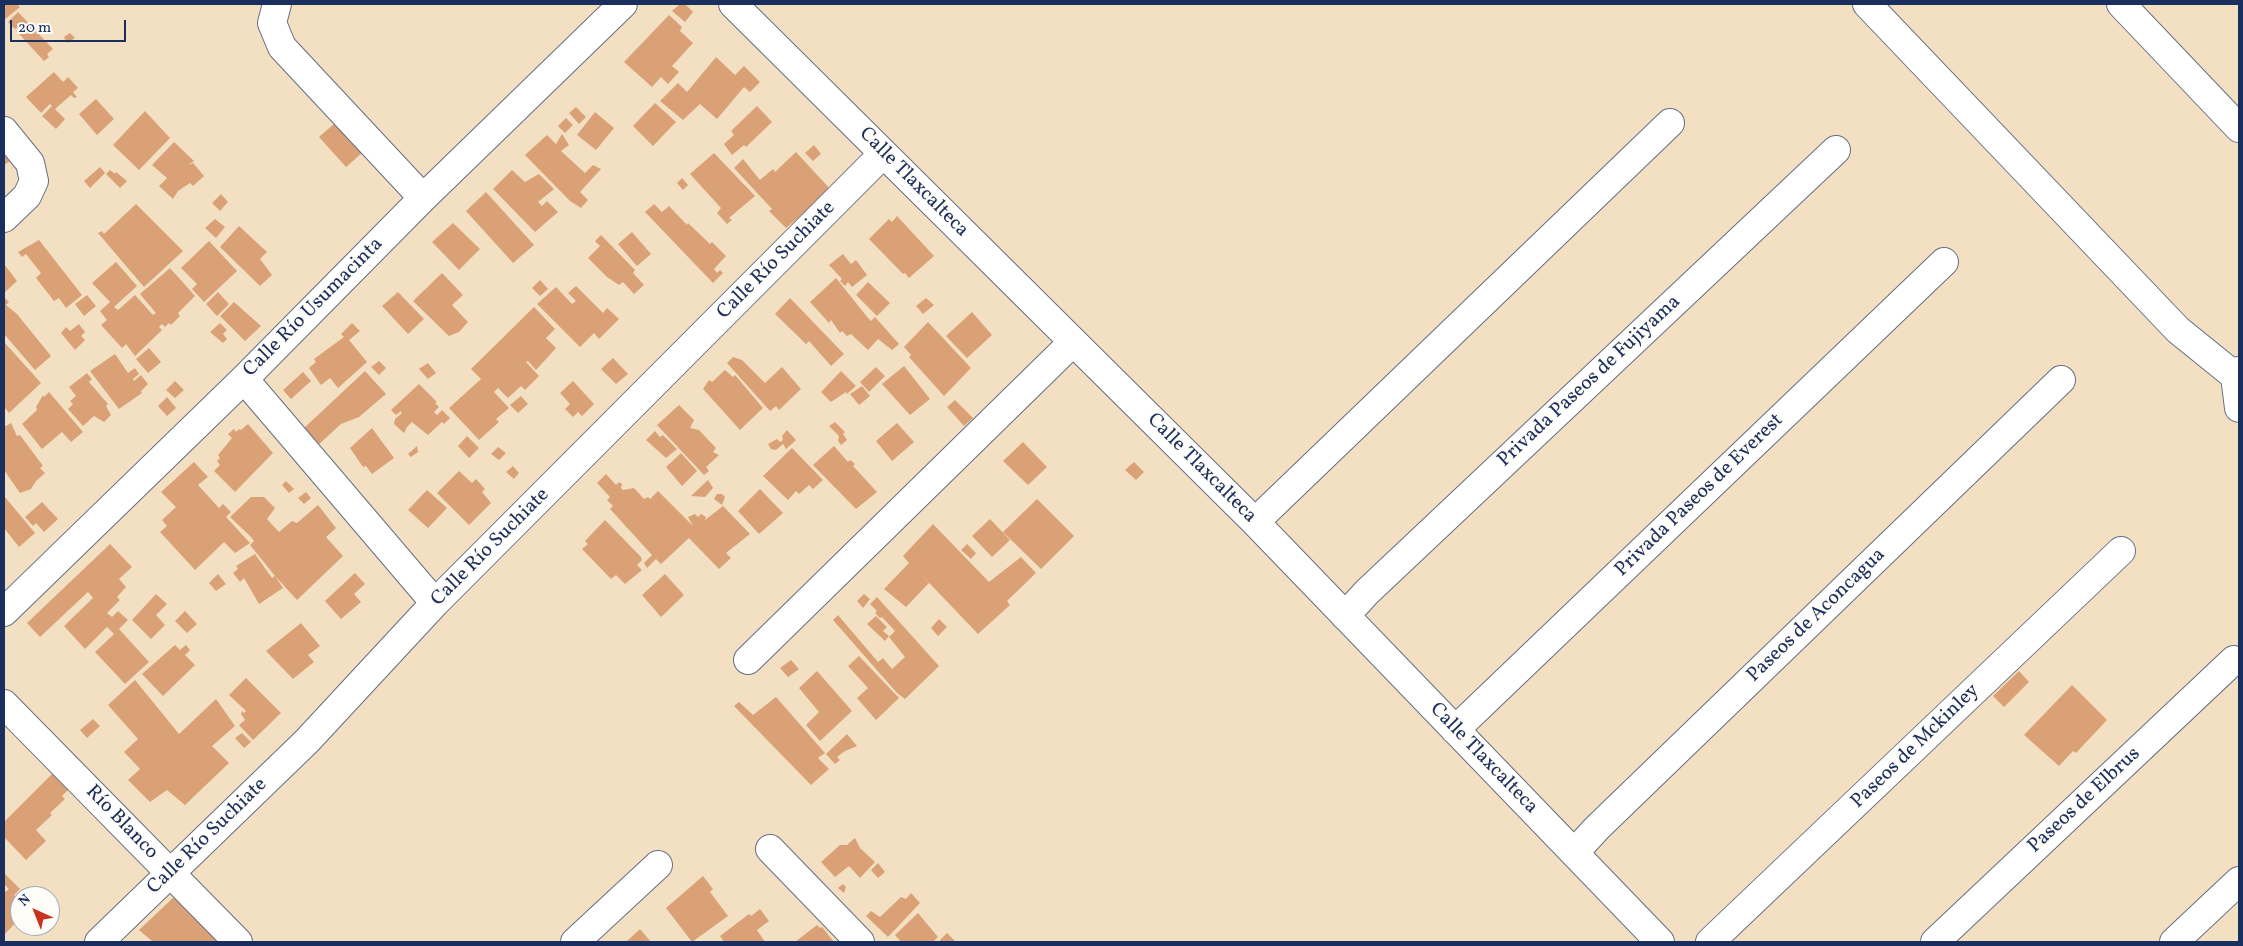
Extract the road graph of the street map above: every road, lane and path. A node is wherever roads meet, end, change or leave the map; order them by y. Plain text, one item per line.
1 (277, 4) edge
2 (623, 4) edge
3 (732, 4) edge
4 (1867, 4) edge
5 (2121, 4) edge
6 (1670, 123) dead end
7 (2239, 128) edge
8 (4, 131) edge
9 (1836, 150) dead end
10 (883, 154) junction
11 (423, 198) junction
12 (4, 218) edge
13 (1944, 262) dead end
14 (1072, 342) junction
15 (2237, 373) edge
16 (244, 379) junction
17 (2061, 380) dead end
18 (2239, 408) edge
19 (1254, 522) junction
20 (2121, 551) dead end
21 (436, 603) junction
22 (4, 612) edge
23 (1345, 616) junction
24 (748, 660) dead end
25 (2234, 660) dead end
26 (4, 704) edge
27 (1455, 730) junction
28 (770, 849) dead end
29 (1574, 853) junction
30 (658, 865) dead end
31 (171, 875) junction
32 (2239, 881) edge
33 (99, 942) edge
34 (238, 942) edge
35 (575, 942) edge
36 (860, 942) edge
37 (1660, 942) edge
38 (1710, 942) edge
39 (1935, 942) edge
40 (2174, 942) edge

1 - 11 street
2 - 11 street, Calle Río Usumacinta
3 - 10 street, Calle Tlaxcalteca
4 - 15 street
5 - 7 street
6 - 19 street
8 - 12 street
9 - 23 street, Privada Paseos de Fujiyama
10 - 14 street, Calle Tlaxcalteca
10 - 21 street, Calle Río Suchiate
11 - 16 street, Calle Río Usumacinta
13 - 27 street, Privada Paseos de Everest
14 - 19 street, Calle Tlaxcalteca
14 - 24 street
15 - 18 street
16 - 21 street
16 - 22 street, Calle Río Usumacinta
17 - 29 street, Paseos de Aconcagua
19 - 23 street, Calle Tlaxcalteca
20 - 38 street, Paseos de Mckinley
21 - 31 street, Calle Río Suchiate
23 - 27 street, Calle Tlaxcalteca
25 - 39 street, Paseos de Elbrus
26 - 31 street, Río Blanco
27 - 29 street, Calle Tlaxcalteca
28 - 36 street
29 - 37 street, Calle Tlaxcalteca
30 - 35 street
31 - 33 street, Calle Río Suchiate
31 - 34 street, Río Blanco
32 - 40 street

